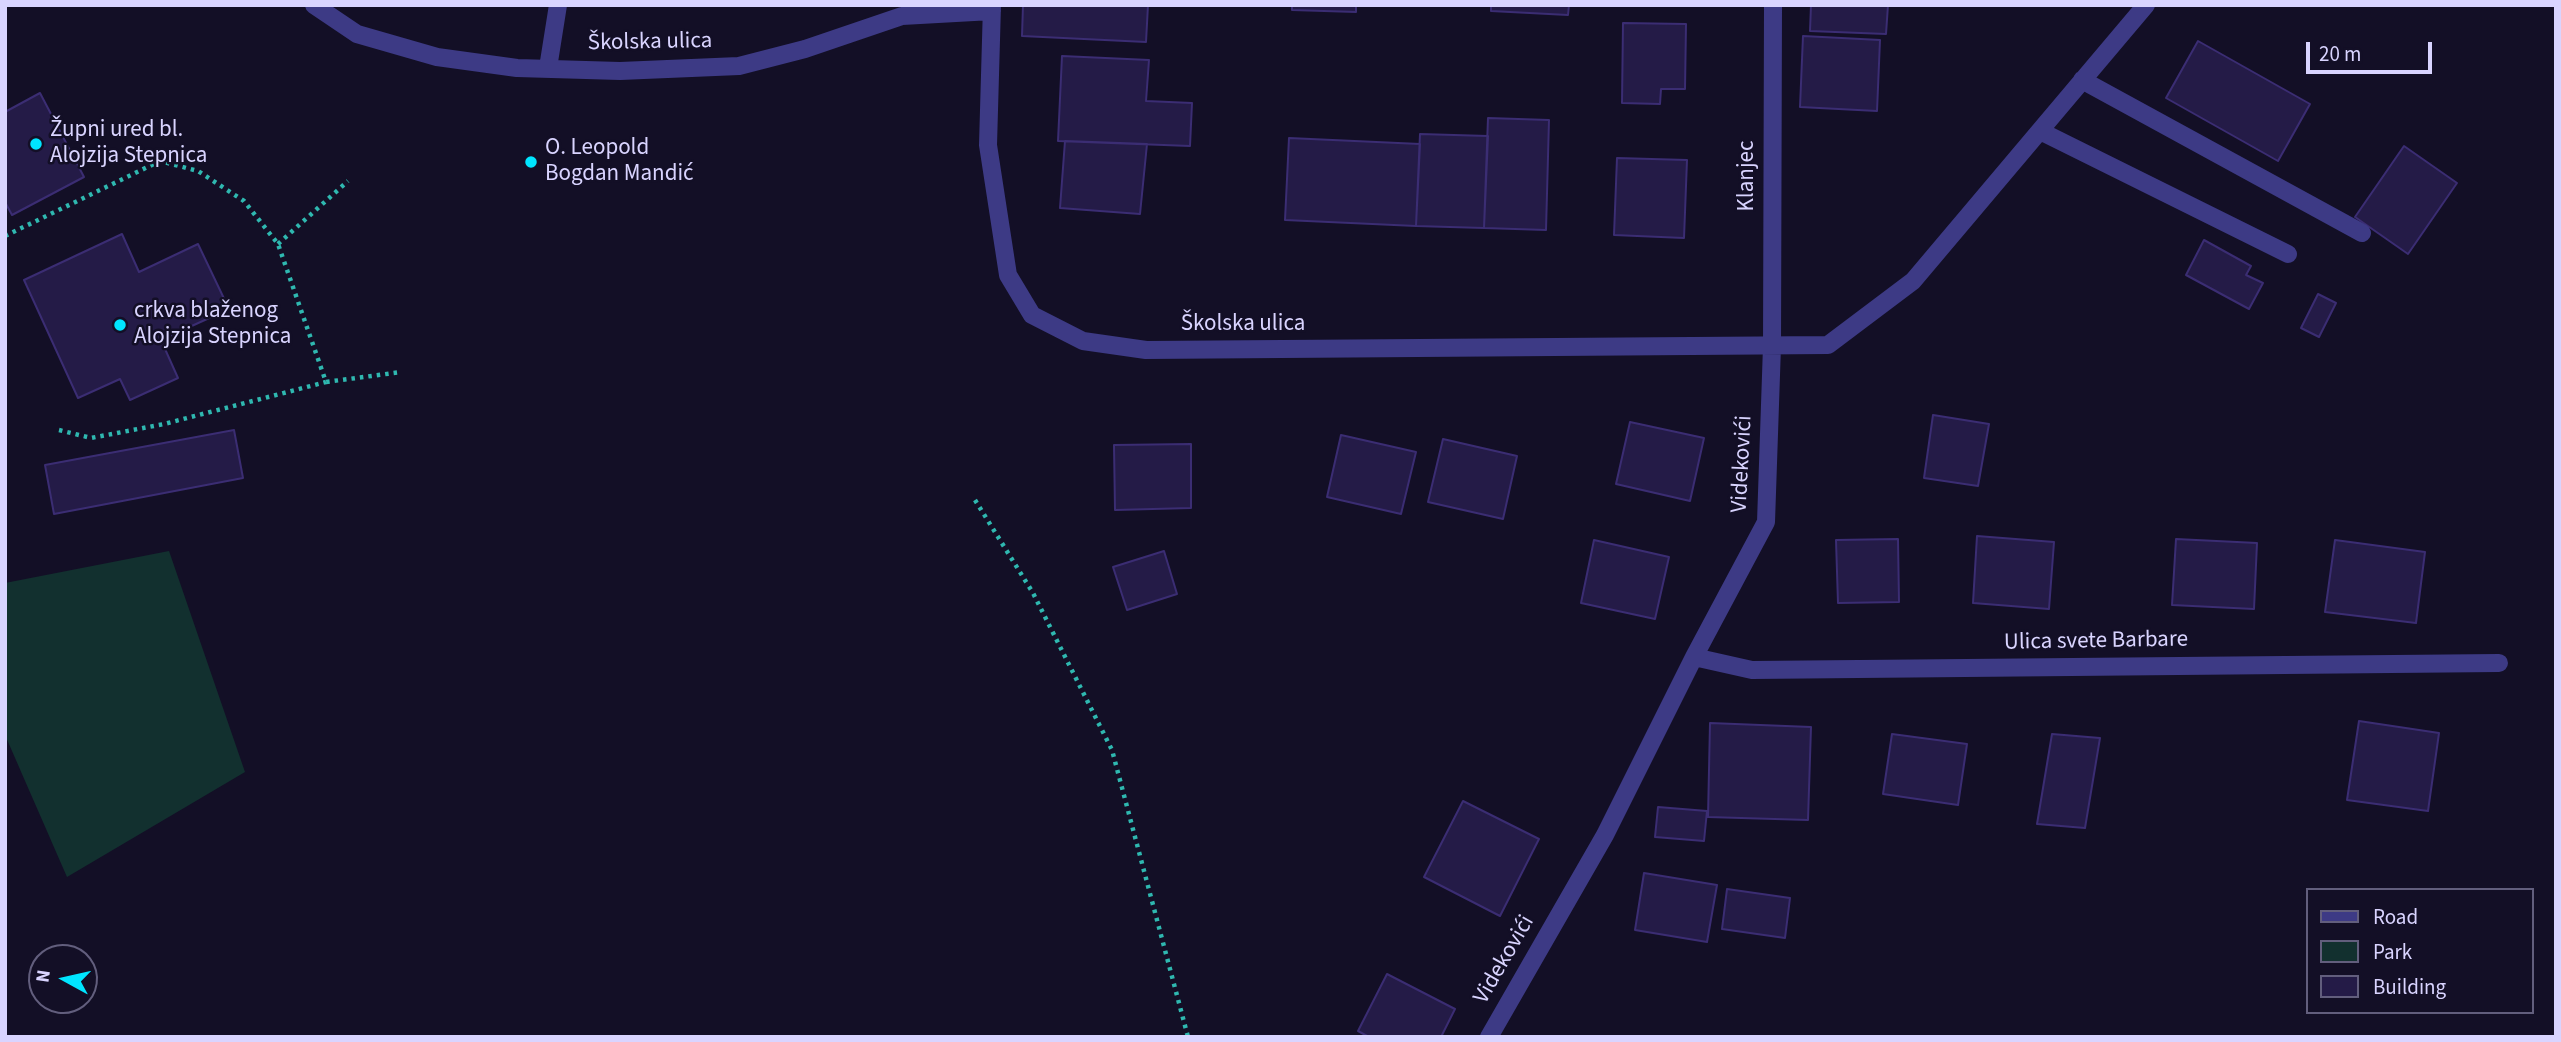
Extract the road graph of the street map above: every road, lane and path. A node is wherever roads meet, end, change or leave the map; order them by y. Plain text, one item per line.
1 (314, 5) edge
2 (558, 5) edge
3 (1773, 5) edge
4 (2146, 5) edge
5 (992, 8) edge
6 (548, 68) junction
7 (2082, 80) junction
8 (2040, 131) junction
9 (348, 181) dead end
10 (2362, 233) dead end
11 (5, 236) edge
12 (278, 244) junction
13 (2288, 254) dead end
14 (1772, 346) junction
15 (401, 372) dead end
16 (326, 382) junction
17 (59, 430) dead end
18 (975, 500) dead end
19 (1694, 657) junction
20 (2499, 663) dead end
21 (1188, 1037) edge
22 (1489, 1037) edge

1 - 6 street, Školska ulica
2 - 6 street
3 - 14 street, Klanjec
4 - 7 street
5 - 6 street, Školska ulica
5 - 14 street, Školska ulica
7 - 8 street
7 - 10 street
8 - 13 street
8 - 14 street
9 - 12 path
11 - 12 path
12 - 16 path
14 - 19 street, Videkovići
15 - 16 path
16 - 17 path
18 - 21 path
19 - 20 street, Ulica svete Barbare
19 - 22 street, Videkovići

